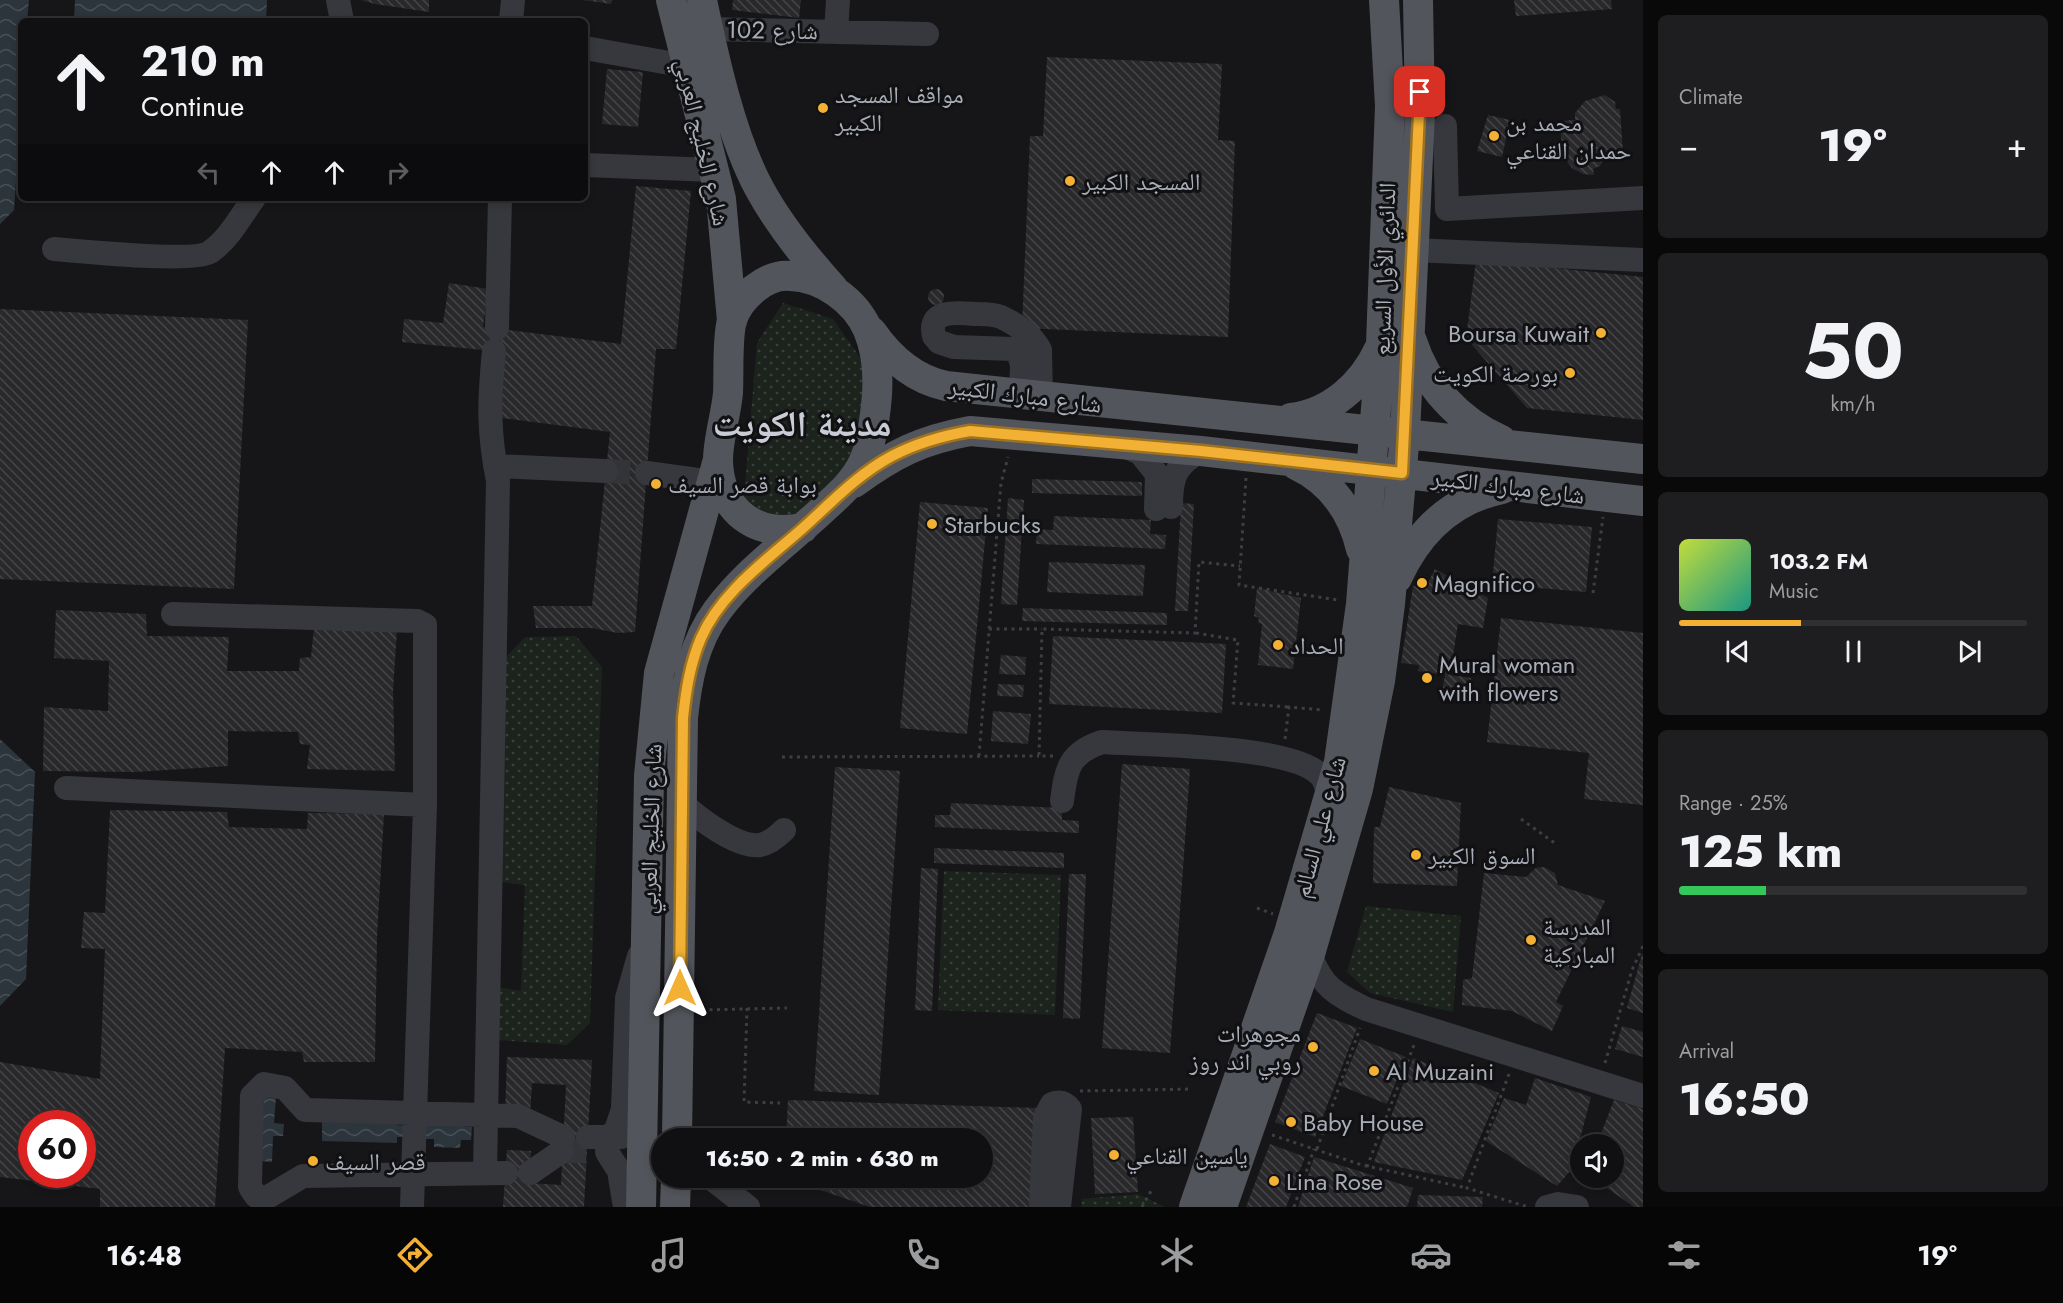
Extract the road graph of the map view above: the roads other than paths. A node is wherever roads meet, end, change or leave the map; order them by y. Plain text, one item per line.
1 (338, 0) edge
2 (513, 0) edge
3 (671, 0) edge
4 (838, 0) edge
5 (1367, 0) edge
6 (1384, 0) edge
7 (1418, 0) edge
8 (1439, 0) edge
9 (705, 14) edge
10 (341, 18) edge
11 (511, 18) edge
12 (836, 32) junction
13 (927, 34) dead end
14 (588, 49) edge
15 (686, 66) junction
16 (1390, 106) junction
17 (1433, 120) junction
18 (588, 165) edge
19 (713, 170) junction
20 (1643, 198) edge
21 (252, 201) edge
22 (500, 201) edge
23 (54, 249) dead end
24 (1413, 250) junction
25 (1643, 260) edge
26 (835, 290) junction
27 (863, 319) junction
28 (732, 321) junction
29 (1408, 328) junction
30 (1381, 343) junction
31 (1031, 397) junction
32 (1122, 406) junction
33 (1278, 419) junction
34 (1374, 431) junction
35 (1405, 434) junction
36 (1069, 439) junction
37 (1120, 444) junction
38 (1515, 447) junction
39 (1201, 451) junction
40 (1643, 459) edge
41 (1287, 462) junction
42 (495, 466) junction
43 (1372, 470) junction
44 (606, 471) tunnel mouth
45 (715, 471) junction
46 (647, 473) tunnel mouth
47 (1402, 473) junction
48 (849, 486) junction
49 (1513, 487) junction
50 (1643, 501) edge
51 (803, 528) junction
52 (1361, 590) junction
53 (1390, 604) junction
54 (173, 614) dead end
55 (66, 788) dead end
56 (1329, 799) junction
57 (1062, 801) dead end
58 (682, 803) junction
59 (425, 805) junction
60 (716, 830) junction
61 (784, 830) dead end
62 (680, 849) junction
63 (647, 924) junction
64 (1310, 954) junction
65 (1643, 1096) edge
66 (417, 1112) junction
67 (488, 1113) junction
68 (680, 1128) edge
69 (597, 1144) junction
70 (643, 1145) junction
71 (413, 1173) junction
72 (530, 1173) dead end
73 (676, 1188) edge
74 (724, 1188) edge
75 (412, 1207) edge
76 (625, 1207) edge
77 (641, 1207) edge
78 (675, 1207) edge
79 (748, 1207) edge
80 (1041, 1207) edge
81 (1059, 1207) edge
82 (1194, 1207) edge
83 (1222, 1207) edge
84 (1547, 1207) edge
85 (1577, 1207) edge

1 - 10 street
2 - 11 street
3 - 15 main road, شارع الخليج العربي
4 - 12 street, شارع 102
5 - 16 main road, الدائري الأول السريع
6 - 16 main road, الدائري الأول السريع
7 - 17 main road, الدائري الأول السريع
8 - 17 main road
9 - 12 street, شارع 102
9 - 26 main road, شارع الخليج العربي
12 - 13 street, شارع 102
14 - 15 street
15 - 19 main road, شارع الخليج العربي
16 - 30 main road, الدائري الأول السريع
17 - 20 street
17 - 24 main road, الدائري الأول السريع
18 - 19 street
19 - 28 main road, شارع الخليج العربي
21 - 23 street
22 - 42 street
24 - 25 street
24 - 29 main road, الدائري الأول السريع
26 - 27 main road
26 - 28 main road
27 - 31 main road, شارع مبارك الكبير
27 - 48 main road
28 - 45 main road
29 - 35 main road, الدائري الأول السريع
29 - 38 main road
30 - 33 main road
30 - 34 main road, الدائري الأول السريع
31 - 31 street
31 - 32 main road, شارع مبارك الكبير
32 - 33 main road, شارع مبارك الكبير
32 - 36 main road
33 - 34 main road, شارع مبارك الكبير
34 - 35 main road, شارع مبارك الكبير
34 - 43 main road, شارع علي السالم
35 - 38 main road, شارع مبارك الكبير
35 - 47 main road, شارع علي السالم
36 - 37 main road, شارع مبارك الكبير
36 - 48 main road, شارع مبارك الكبير
37 - 39 main road, شارع مبارك الكبير
37 - 39 street
38 - 40 main road, شارع مبارك الكبير
39 - 41 main road, شارع مبارك الكبير
41 - 43 main road, شارع مبارك الكبير
41 - 52 main road
42 - 44 street
42 - 67 street
43 - 47 main road, شارع مبارك الكبير
43 - 52 main road, شارع علي السالم
45 - 46 street
45 - 51 main road
45 - 63 main road, شارع الخليج العربي
47 - 49 main road, شارع مبارك الكبير
47 - 53 main road, شارع علي السالم
48 - 51 main road
49 - 50 main road, شارع مبارك الكبير
49 - 53 main road
51 - 58 main road, شارع الخليج العربي
52 - 56 main road, شارع علي السالم
53 - 64 main road, شارع علي السالم
54 - 59 street
55 - 59 street
56 - 57 street
56 - 82 main road, شارع علي السالم
58 - 60 street
58 - 62 main road, شارع الخليج العربي
59 - 66 street
60 - 61 street
60 - 62 street
62 - 68 main road, شارع الخليج العربي
63 - 69 street
63 - 70 main road, شارع الخليج العربي
64 - 65 street
64 - 83 main road, شارع علي السالم
66 - 67 street
66 - 71 street
66 - 71 street
67 - 71 street
67 - 72 street
69 - 70 street
69 - 76 street
70 - 77 main road, شارع الخليج العربي
71 - 75 street
73 - 78 main road
74 - 79 street
80 - 81 street
84 - 85 street

